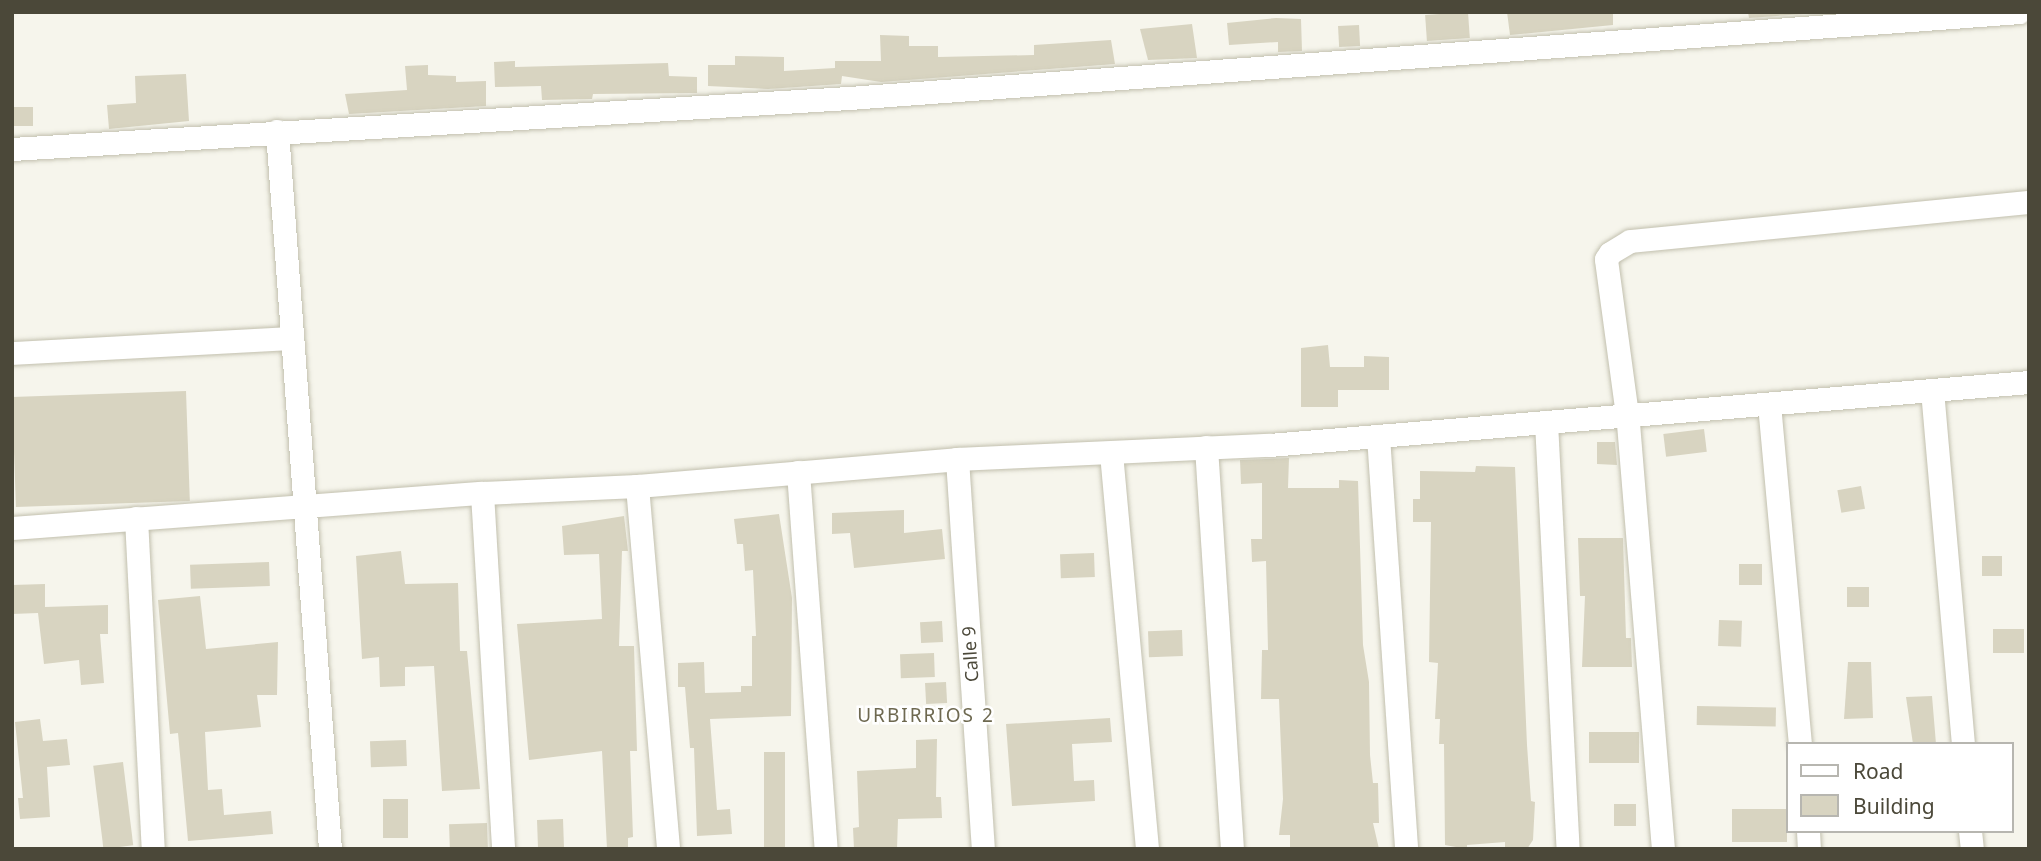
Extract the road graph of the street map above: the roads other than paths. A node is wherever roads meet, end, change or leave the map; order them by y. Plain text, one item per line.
1 (2020, 12) edge
2 (277, 131) junction
3 (12, 149) edge
4 (2029, 202) edge
5 (289, 338) junction
6 (12, 353) edge
7 (2029, 382) edge
8 (1932, 390) junction
9 (1769, 404) junction
10 (1626, 415) junction
11 (1546, 422) junction
12 (1378, 436) junction
13 (1206, 447) junction
14 (1111, 453) junction
15 (957, 459) junction
16 (798, 472) junction
17 (637, 486) junction
18 (482, 493) junction
19 (303, 506) junction
20 (136, 518) junction
21 (12, 528) edge
22 (1800, 742) edge
23 (1963, 742) edge
24 (153, 849) edge
25 (330, 849) edge
26 (503, 849) edge
27 (668, 849) edge
28 (825, 849) edge
29 (984, 849) edge
30 (1147, 849) edge
31 (1232, 849) edge
32 (1406, 849) edge
33 (1568, 849) edge
34 (1663, 849) edge

1 - 2 street
2 - 3 street
2 - 5 street
4 - 10 street
5 - 6 street
5 - 19 street
7 - 8 street
8 - 9 street
8 - 23 street
9 - 10 street
9 - 22 street
10 - 11 street
10 - 34 street
11 - 12 street
11 - 33 street
12 - 13 street
12 - 32 street
13 - 14 street
13 - 31 street
14 - 15 street
14 - 30 street
15 - 16 street
15 - 29 street, Calle 9
16 - 17 street
16 - 28 street
17 - 18 street
17 - 27 street
18 - 19 street
18 - 26 street
19 - 20 street
19 - 25 street
20 - 21 street
20 - 24 street

